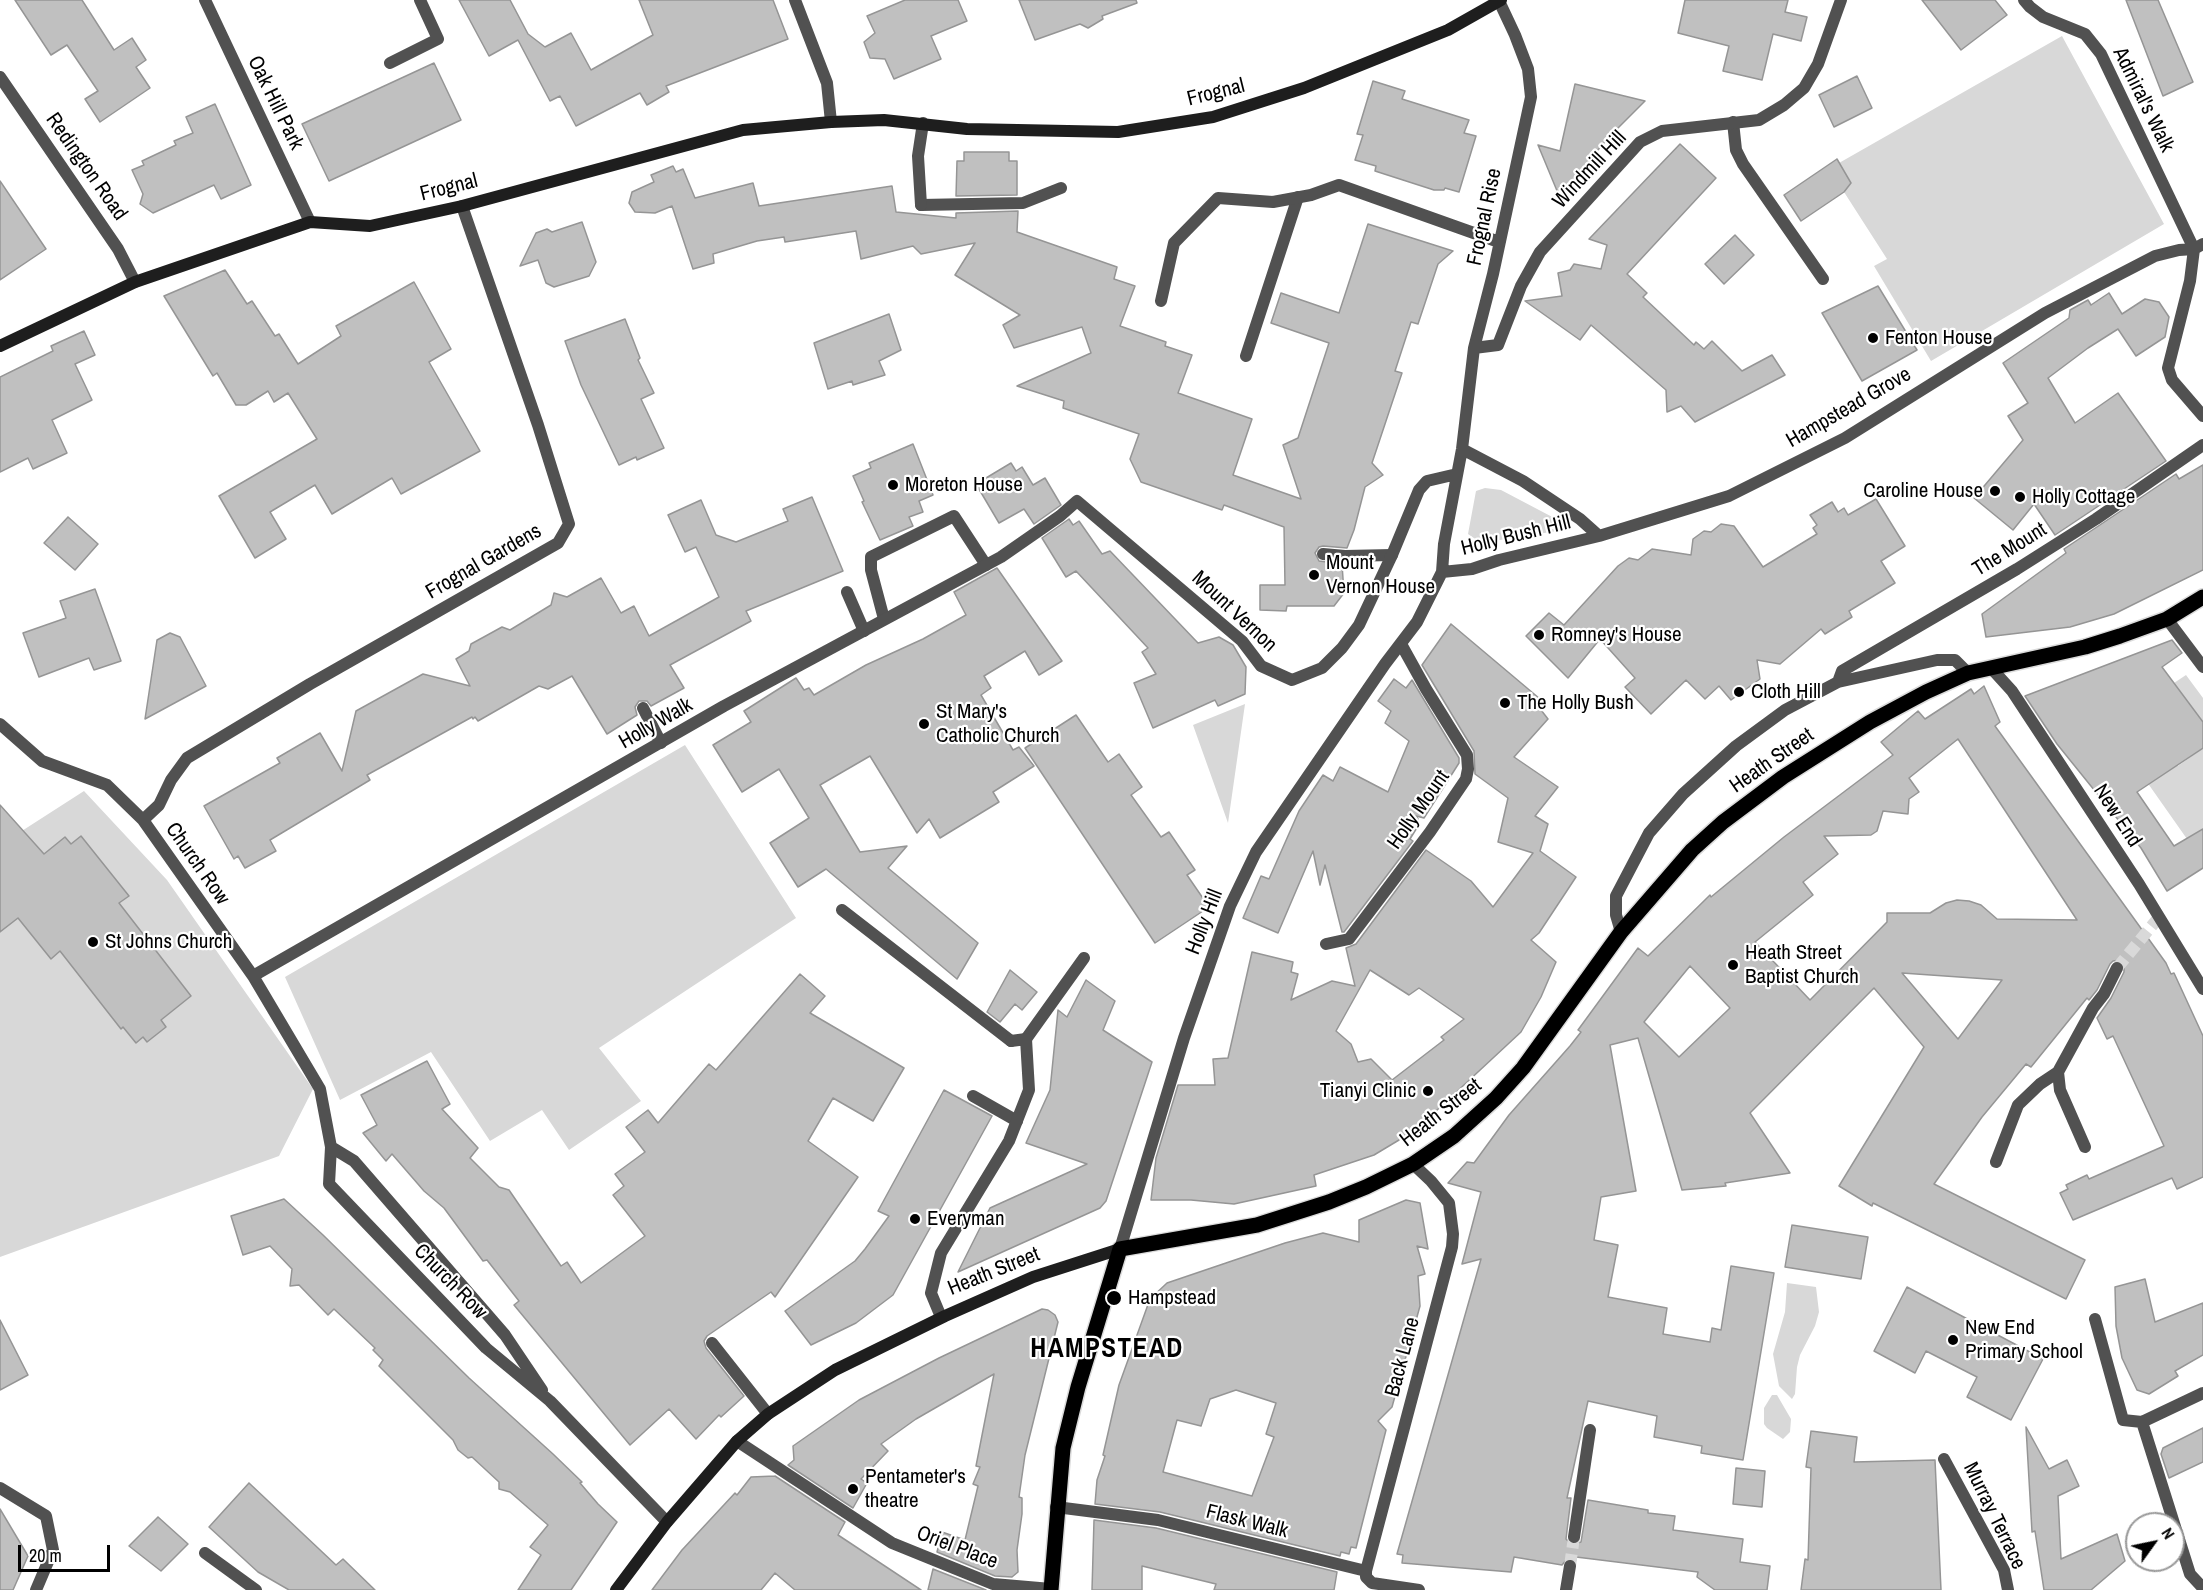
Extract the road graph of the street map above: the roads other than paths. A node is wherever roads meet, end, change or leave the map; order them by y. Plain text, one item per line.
1 (205, 0) edge
2 (420, 0) edge
3 (795, 0) edge
4 (1841, 0) edge
5 (2024, 0) edge
6 (1500, 1) edge
7 (390, 63) dead end
8 (0, 77) edge
9 (831, 122) junction
10 (1733, 122) junction
11 (923, 123) junction
12 (1061, 188) dead end
13 (1298, 197) junction
14 (462, 206) junction
15 (310, 222) junction
16 (1499, 242) junction
17 (2198, 246) edge
18 (1823, 279) dead end
19 (135, 282) junction
20 (1161, 301) dead end
21 (0, 345) edge
22 (1474, 348) junction
23 (1246, 357) dead end
24 (2203, 416) edge
25 (2203, 446) edge
26 (1462, 449) junction
27 (1457, 474) junction
28 (1077, 501) joint
29 (1599, 536) junction
30 (1323, 554) dead end
31 (1392, 555) junction
32 (986, 565) junction
33 (1442, 572) junction
34 (847, 592) dead end
35 (2203, 597) edge
36 (884, 619) junction
37 (2167, 619) junction
38 (864, 631) junction
39 (1401, 644) junction
40 (2203, 667) edge
41 (1992, 669) junction
42 (1968, 673) junction
43 (1838, 682) junction
44 (643, 708) dead end
45 (0, 724) edge
46 (661, 743) junction
47 (144, 820) junction
48 (842, 910) dead end
49 (1621, 932) junction
50 (1326, 944) dead end
51 (1084, 958) dead end
52 (2117, 968) tunnel mouth
53 (253, 976) junction
54 (2203, 989) edge
55 (1026, 1039) junction
56 (2058, 1072) junction
57 (973, 1096) dead end
58 (1017, 1121) junction
59 (331, 1147) junction
60 (2085, 1147) dead end
61 (1996, 1162) dead end
62 (1413, 1164) junction
63 (1120, 1250) junction
64 (941, 1317) junction
65 (2095, 1319) dead end
66 (712, 1343) dead end
67 (2203, 1393) edge
68 (550, 1401) junction
69 (768, 1414) junction
70 (2142, 1422) junction
71 (1590, 1430) dead end
72 (737, 1441) junction
73 (1944, 1459) dead end
74 (0, 1488) edge
75 (1056, 1507) junction
76 (667, 1522) junction
77 (1574, 1537) tunnel mouth
78 (205, 1553) dead end
79 (1570, 1566) tunnel mouth
80 (1366, 1571) junction
81 (2203, 1588) edge
82 (36, 1590) edge
83 (256, 1590) edge
84 (616, 1590) edge
85 (1051, 1590) edge
86 (1419, 1590) edge
87 (1566, 1590) edge
88 (2008, 1590) edge

1 - 15 street, Oak Hill Park
2 - 7 street
3 - 9 street
4 - 10 street, Windmill Hill
5 - 17 street, Admiral's Walk
6 - 11 street, Frognal
6 - 16 street, Frognal Rise
8 - 19 street, Redington Road
9 - 11 street, Frognal
9 - 14 street, Frognal
10 - 18 street
10 - 22 street, Windmill Hill
11 - 12 street
13 - 16 street
13 - 20 street
13 - 23 street
14 - 15 street, Frognal
14 - 47 street, Frognal Gardens
15 - 19 street, Frognal
16 - 22 street, Frognal Rise
17 - 24 street
17 - 29 street, Hampstead Grove
19 - 21 street, Frognal
22 - 26 street, Frognal Rise
25 - 43 street, The Mount
26 - 27 street, Holly Bush Hill
26 - 29 street
27 - 31 street, Mount Vernon
27 - 33 street, Holly Bush Hill
28 - 31 street, Mount Vernon
28 - 32 street, Holly Walk
29 - 33 street, Holly Bush Hill
30 - 31 street
32 - 36 street, Holly Walk
32 - 36 street
33 - 39 street, Holly Bush Hill
34 - 38 street
35 - 37 main road, Heath Street
36 - 38 street, Holly Walk
37 - 40 street
37 - 41 main road, Heath Street
38 - 46 street, Holly Walk
39 - 50 street, Holly Mount
39 - 63 street, Holly Hill
41 - 42 main road, Heath Street
41 - 54 street, New End
42 - 43 street, The Mount
42 - 49 main road, Heath Street
43 - 49 street, The Mount
44 - 46 street
45 - 47 street, Church Row
46 - 53 street, Holly Walk
47 - 53 street, Church Row
48 - 55 street
49 - 62 main road, Heath Street
51 - 55 street
52 - 56 street
53 - 59 street, Church Row
55 - 58 street
56 - 60 street
56 - 61 street
57 - 58 street
58 - 64 street
59 - 68 street, Church Row
59 - 68 street, Church Row
62 - 63 main road, Heath Street
62 - 80 street, Back Lane
63 - 64 street, Heath Street
63 - 75 main road
64 - 69 street, Heath Street
65 - 70 street
66 - 69 street
67 - 70 street
68 - 76 street, Church Row
69 - 72 street, Heath Street
70 - 81 street
71 - 77 street
72 - 76 street, Heath Street
72 - 85 street, Oriel Place
73 - 88 street, Murray Terrace
74 - 82 street
75 - 80 street, Flask Walk
75 - 85 main road
76 - 84 street, Heath Street
78 - 83 street
79 - 87 street
80 - 86 street, Flask Walk

